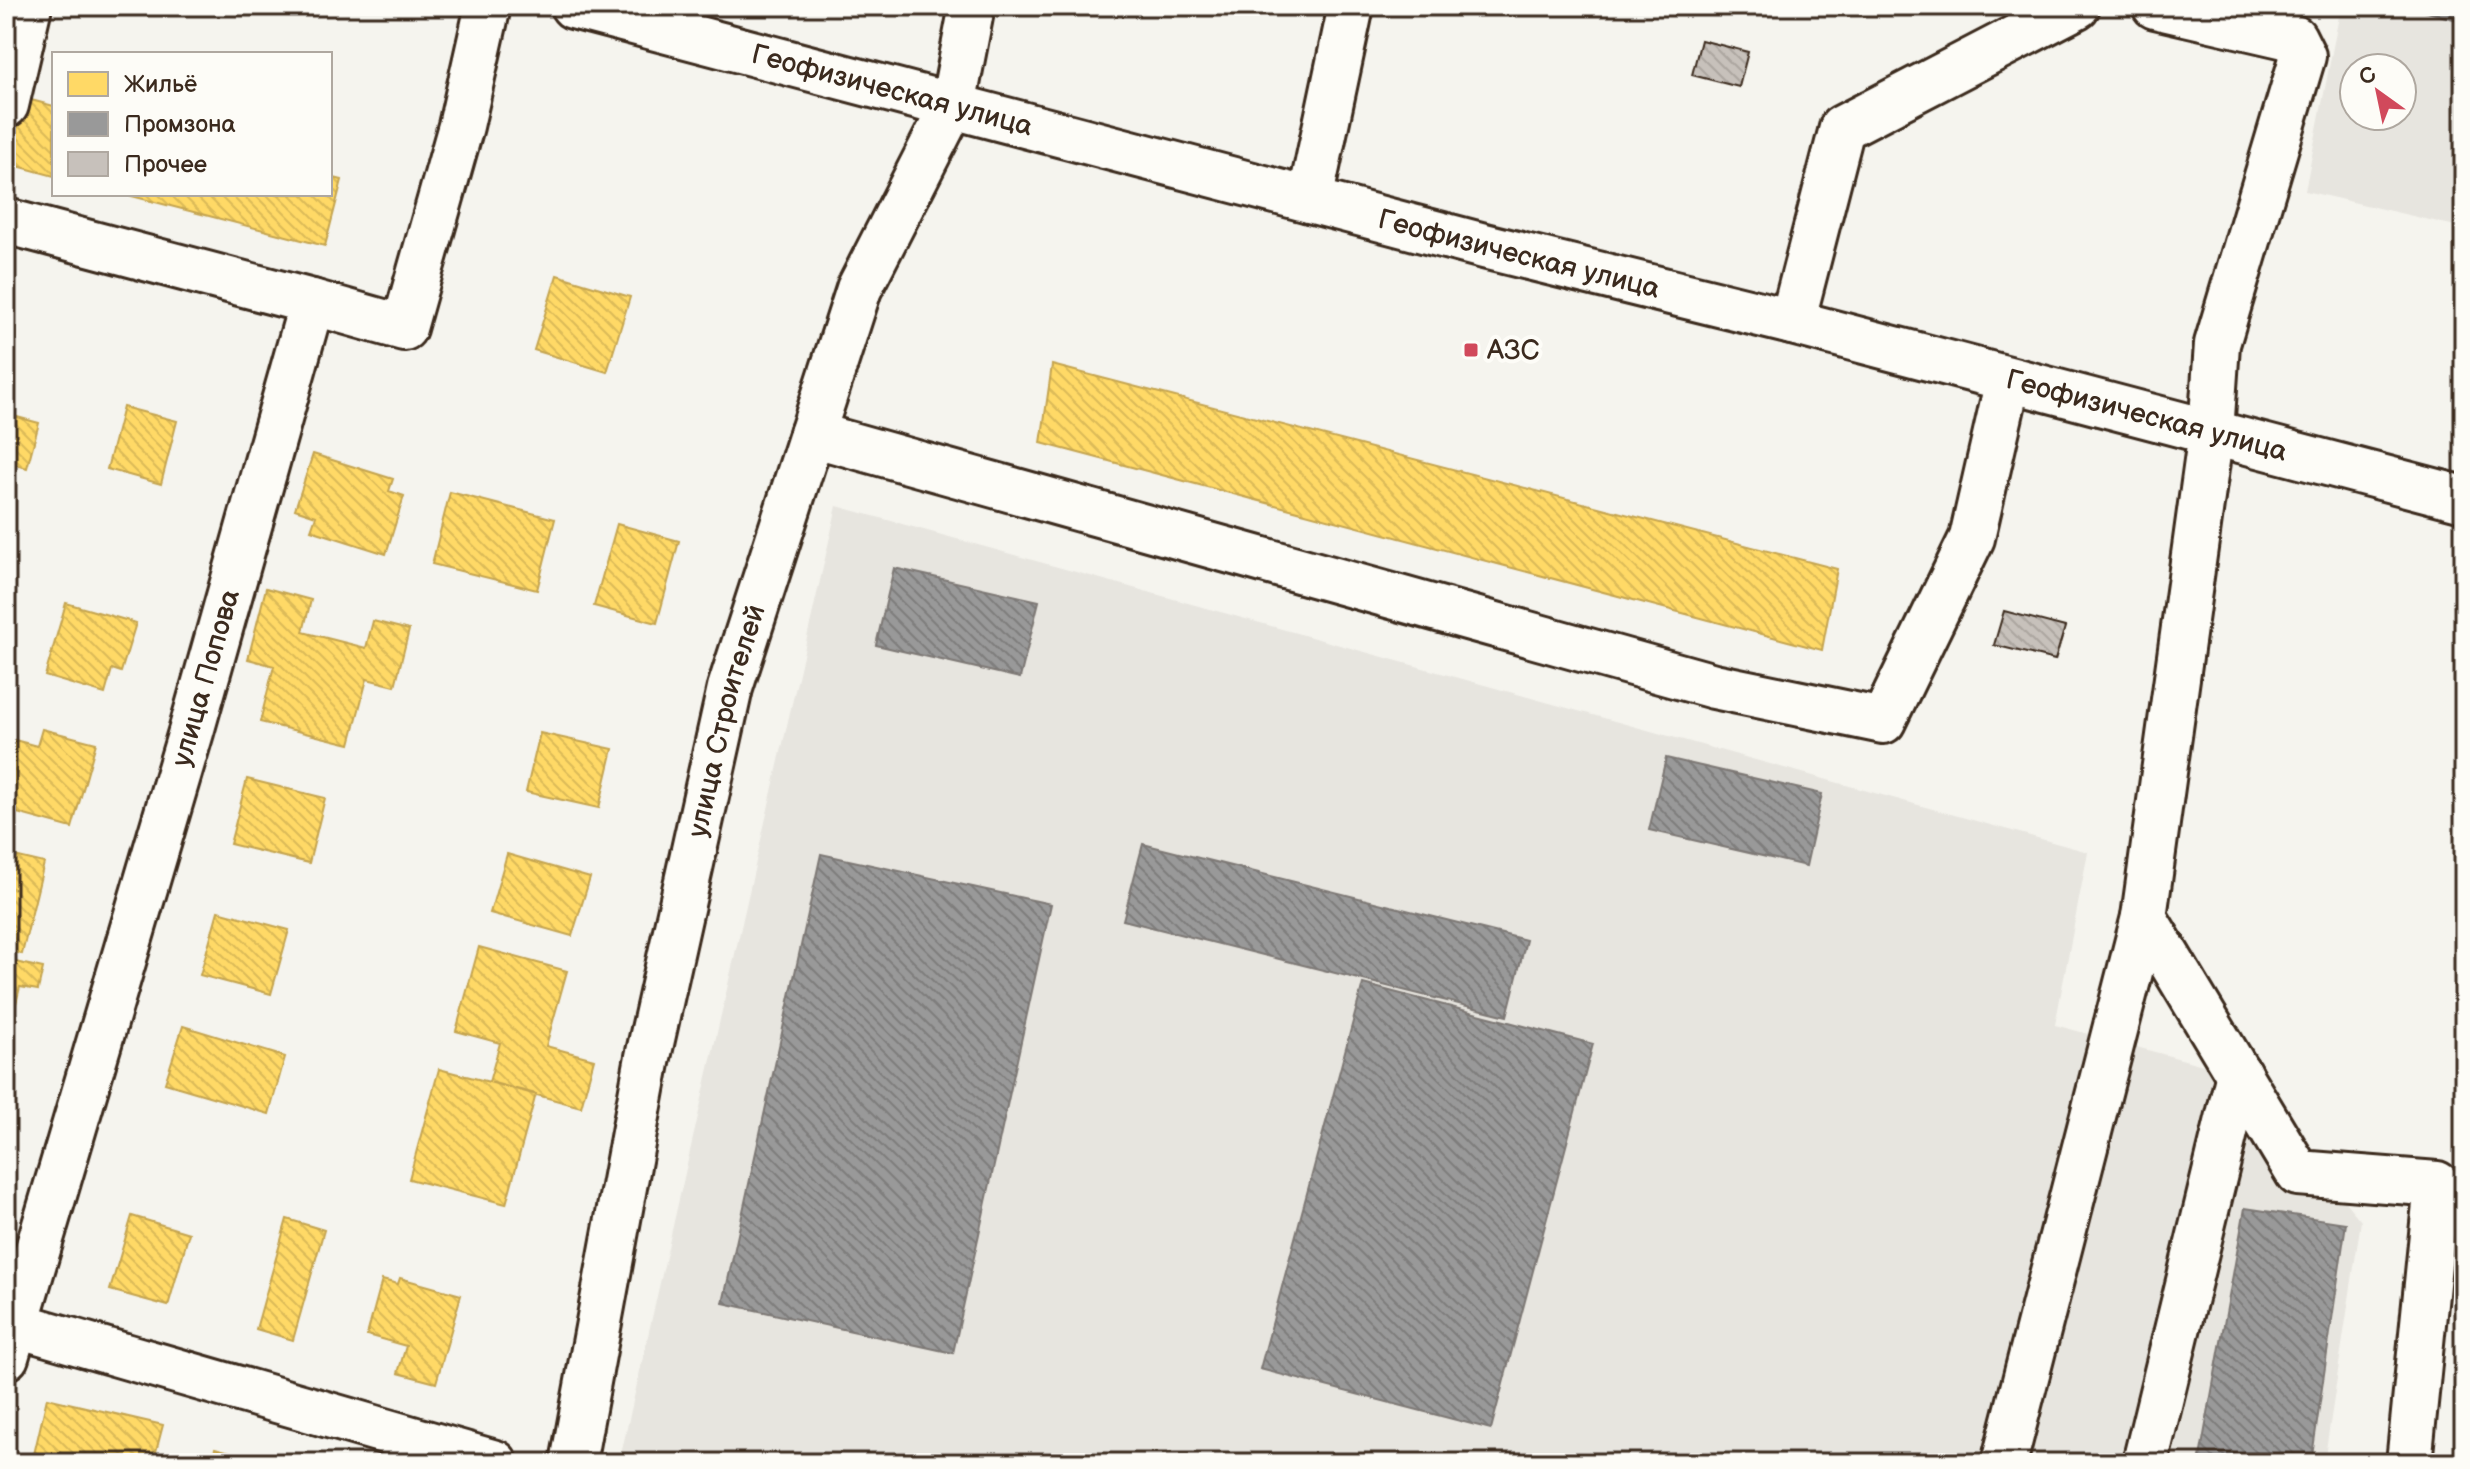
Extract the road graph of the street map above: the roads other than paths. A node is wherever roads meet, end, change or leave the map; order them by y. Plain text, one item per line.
1 (29, 6) edge
2 (488, 6) edge
3 (573, 6) edge
4 (972, 6) edge
5 (1351, 6) edge
6 (2077, 6) edge
7 (2155, 6) edge
8 (2298, 22) edge
9 (6, 105) edge
10 (953, 105) junction
11 (1310, 200) junction
12 (6, 221) edge
13 (312, 302) junction
14 (1792, 322) junction
15 (2008, 380) junction
16 (2211, 432) junction
17 (812, 434) junction
18 (2464, 499) edge
19 (2144, 917) junction
20 (2239, 1074) junction
21 (10, 1341) edge
22 (495, 1463) edge
23 (573, 1463) edge
24 (2004, 1463) edge
25 (2145, 1463) edge
26 (2409, 1463) edge

1 - 9 street
2 - 13 street
3 - 10 street, Геофизическая улица
4 - 10 street, улица Строителей
5 - 11 street
6 - 14 street
7 - 8 street
8 - 16 street
10 - 11 street, Геофизическая улица
10 - 17 street, улица Строителей
11 - 14 street, Геофизическая улица
12 - 13 street
13 - 21 street, улица Попова
14 - 15 street, Геофизическая улица
15 - 16 street, Геофизическая улица
15 - 17 street
16 - 18 street, Геофизическая улица
16 - 19 street
17 - 23 street, улица Строителей
19 - 20 street
19 - 24 street
20 - 25 street
20 - 26 street
21 - 22 street

